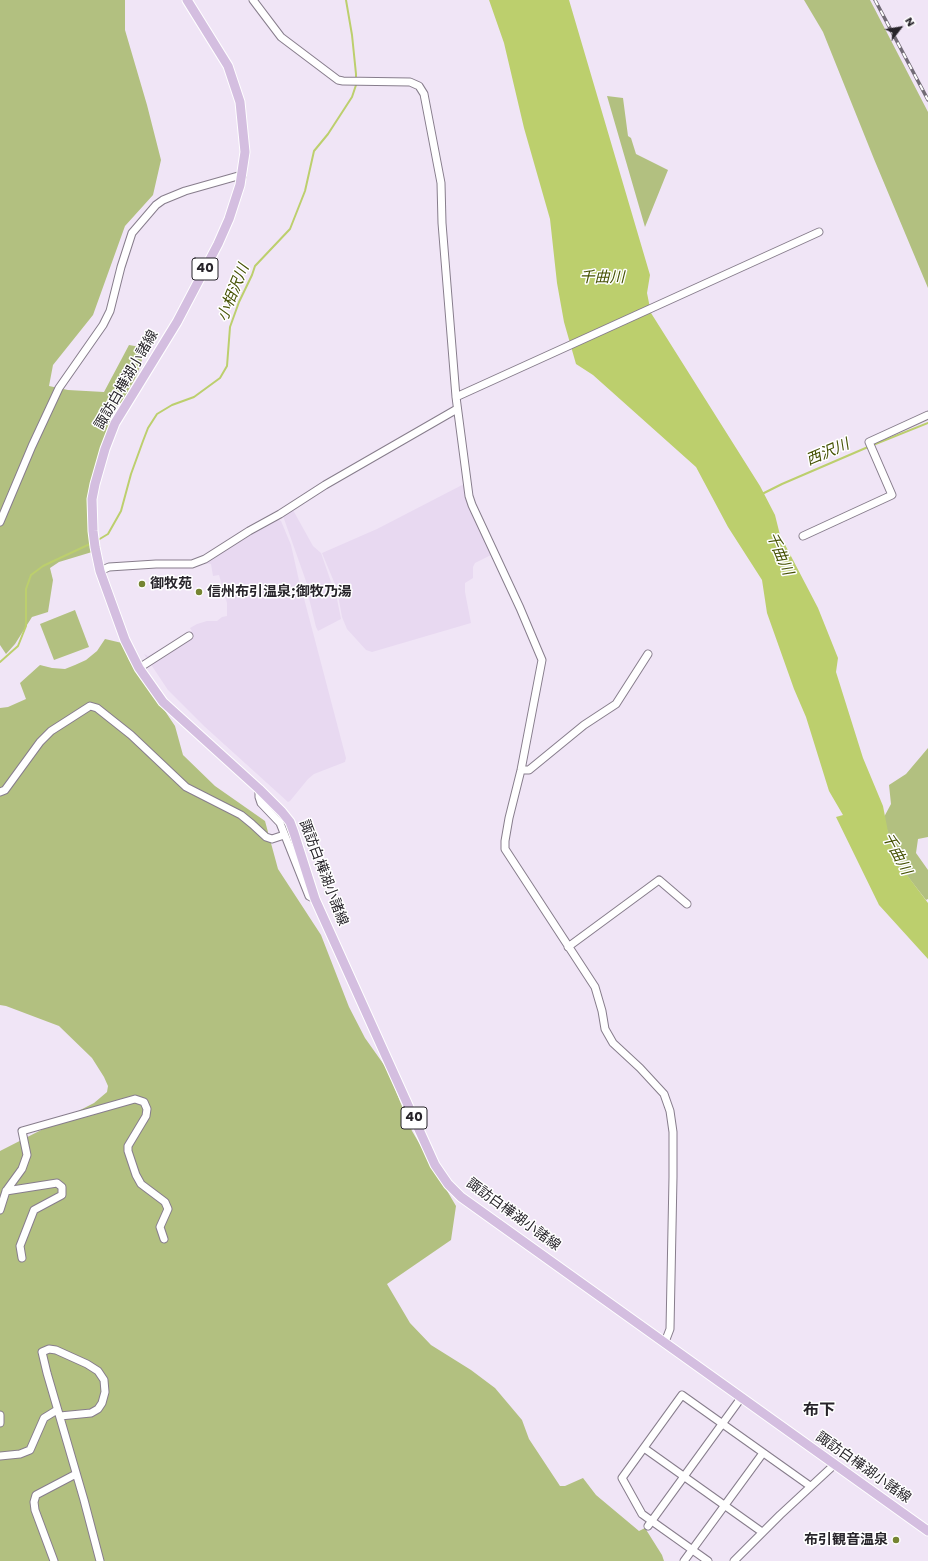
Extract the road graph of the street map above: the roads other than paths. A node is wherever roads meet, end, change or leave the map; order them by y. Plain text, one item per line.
1 (187, 0) edge
2 (254, 0) edge
3 (242, 177) junction
4 (819, 232) dead end
5 (456, 397) junction
6 (457, 410) junction
7 (928, 415) edge
8 (0, 522) edge
9 (804, 536) dead end
10 (100, 570) junction
11 (190, 636) dead end
12 (648, 654) dead end
13 (138, 668) junction
14 (521, 770) junction
15 (259, 789) junction
16 (0, 792) edge
17 (284, 835) junction
18 (316, 899) junction
19 (687, 904) dead end
20 (568, 947) junction
21 (6, 1191) junction
22 (0, 1210) edge
23 (164, 1239) dead end
24 (22, 1258) dead end
25 (665, 1342) junction
26 (741, 1398) junction
27 (58, 1413) junction
28 (0, 1415) edge
29 (0, 1423) edge
30 (723, 1424) junction
31 (644, 1448) junction
32 (763, 1453) junction
33 (0, 1456) edge
34 (834, 1465) junction
35 (76, 1474) junction
36 (684, 1476) junction
37 (810, 1486) junction
38 (725, 1506) junction
39 (650, 1524) junction
40 (928, 1531) edge
41 (762, 1532) junction
42 (693, 1550) junction
43 (54, 1561) edge
44 (100, 1561) edge
45 (684, 1561) edge
46 (708, 1561) edge
47 (734, 1561) edge

1 - 3 main road, 諏訪白樺湖小諸線 / 40
2 - 5 street
3 - 8 street
3 - 10 main road, 諏訪白樺湖小諸線 / 40
4 - 5 street
5 - 6 street
6 - 10 street
6 - 14 street
7 - 9 street
10 - 13 main road, 諏訪白樺湖小諸線 / 40
11 - 13 street
12 - 14 street
13 - 15 main road, 諏訪白樺湖小諸線 / 40
14 - 20 street
15 - 17 street
15 - 18 main road, 諏訪白樺湖小諸線 / 40
16 - 17 street
17 - 18 street
18 - 25 main road, 諏訪白樺湖小諸線 / 40
19 - 20 street
20 - 25 street
21 - 22 street
21 - 23 street
21 - 24 street
25 - 26 main road, 諏訪白樺湖小諸線 / 40
26 - 30 street
26 - 34 main road, 諏訪白樺湖小諸線 / 40
27 - 27 street
27 - 33 street
27 - 35 street
28 - 29 street
30 - 31 street
30 - 32 street
30 - 36 street
31 - 36 street
31 - 39 street
32 - 37 street
32 - 38 street
34 - 37 street
34 - 40 main road, 諏訪白樺湖小諸線 / 40
35 - 43 street
35 - 44 street
36 - 38 street
36 - 39 street
37 - 41 street
38 - 41 street
38 - 42 street
39 - 42 street
41 - 47 street
42 - 45 street
42 - 46 street

